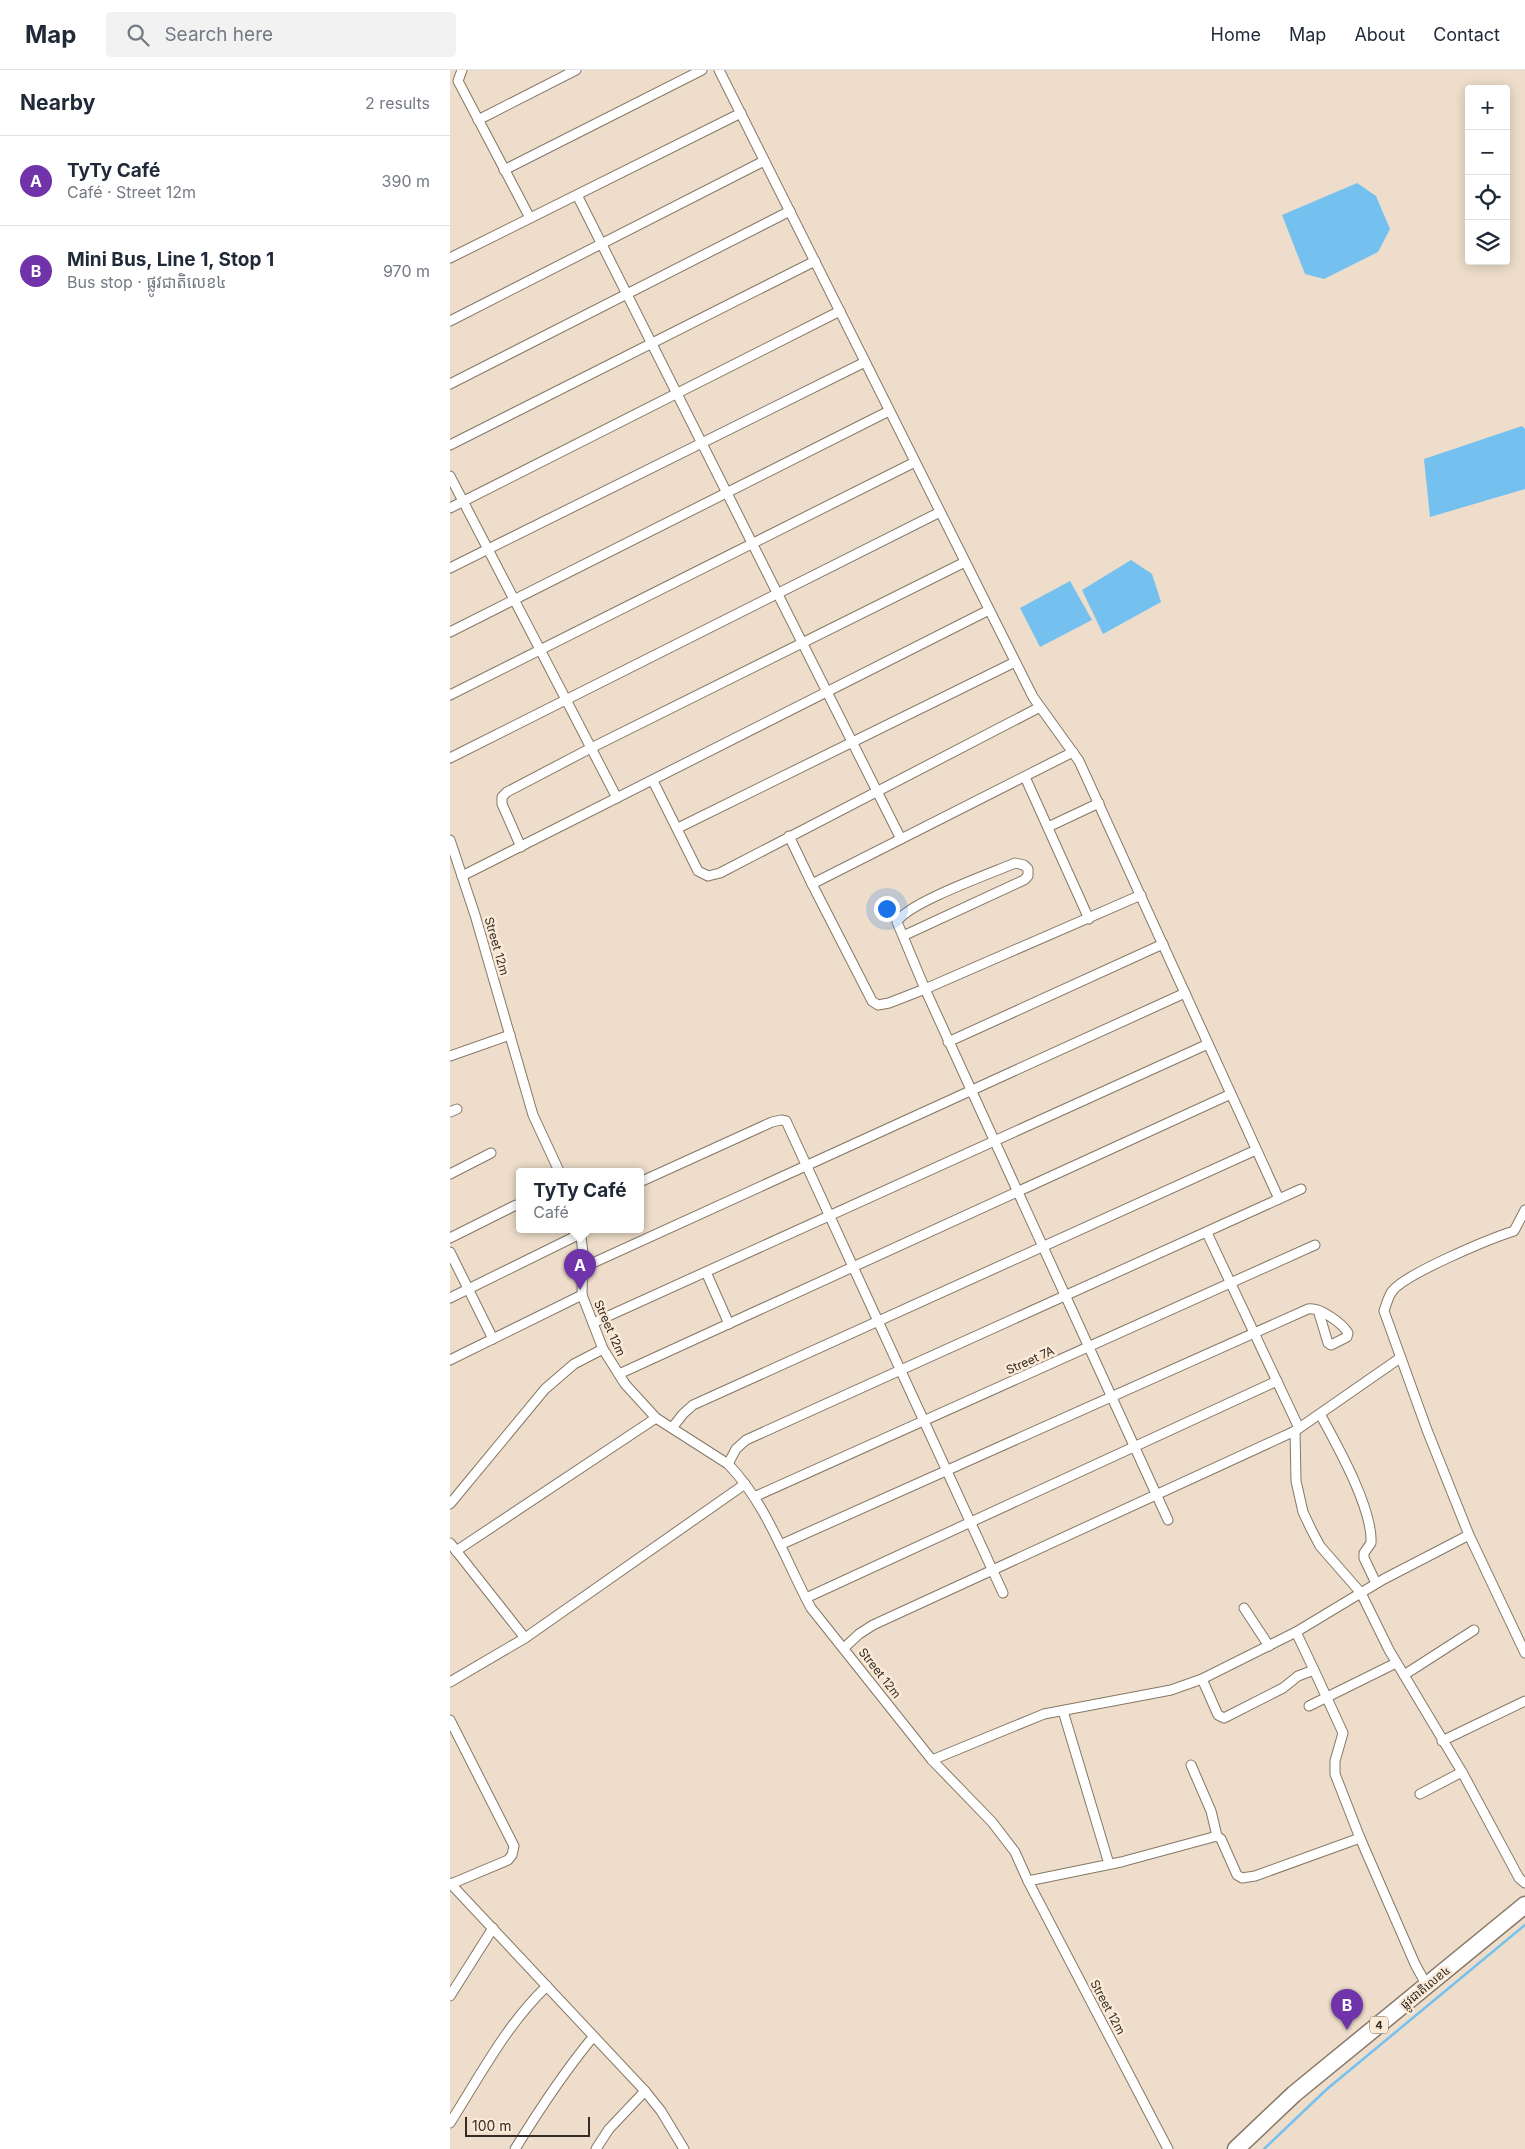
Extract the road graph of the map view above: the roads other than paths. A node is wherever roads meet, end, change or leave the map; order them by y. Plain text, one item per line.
1 (462, 70) edge
2 (576, 70) edge
3 (702, 70) edge
4 (719, 70) edge
5 (741, 113) junction
6 (478, 120) junction
7 (764, 161) junction
8 (504, 170) junction
9 (577, 195) junction
10 (790, 211) junction
11 (530, 218) junction
12 (601, 244) junction
13 (450, 258) edge
14 (815, 260) junction
15 (627, 294) junction
16 (840, 311) junction
17 (450, 321) edge
18 (651, 343) junction
19 (865, 362) junction
20 (450, 384) edge
21 (677, 394) junction
22 (889, 411) junction
23 (702, 443) junction
24 (450, 446) edge
25 (915, 462) junction
26 (450, 476) edge
27 (727, 493) junction
28 (463, 502) junction
29 (450, 508) edge
30 (940, 512) junction
31 (752, 543) junction
32 (488, 550) junction
33 (965, 562) junction
34 (450, 568) edge
35 (778, 593) junction
36 (514, 600) junction
37 (989, 610) junction
38 (450, 632) edge
39 (802, 643) junction
40 (540, 650) junction
41 (1015, 662) junction
42 (827, 692) junction
43 (450, 695) edge
44 (566, 700) junction
45 (1040, 707) junction
46 (853, 742) junction
47 (591, 748) junction
48 (1073, 752) junction
49 (450, 758) edge
50 (1025, 777) junction
51 (653, 781) junction
52 (877, 791) junction
53 (617, 798) junction
54 (1098, 803) junction
55 (1048, 827) junction
56 (678, 828) junction
57 (789, 836) junction
58 (901, 839) junction
59 (450, 840) edge
60 (521, 847) junction
61 (462, 876) junction
62 (812, 884) junction
63 (1141, 896) junction
64 (1089, 919) junction
65 (903, 936) junction
66 (1163, 944) junction
67 (925, 989) junction
68 (1185, 993) junction
69 (510, 1035) junction
70 (948, 1042) junction
71 (1208, 1044) junction
72 (450, 1056) edge
73 (971, 1091) junction
74 (1231, 1094) junction
75 (994, 1141) junction
76 (1256, 1150) junction
77 (491, 1153) dead end
78 (806, 1166) junction
79 (558, 1168) edge
80 (450, 1174) edge
81 (644, 1180) edge
82 (1301, 1189) dead end
83 (1017, 1192) junction
84 (1279, 1199) junction
85 (516, 1205) dead end
86 (1525, 1210) edge
87 (829, 1216) junction
88 (578, 1233) edge
89 (580, 1233) edge
90 (1207, 1233) junction
91 (450, 1238) edge
92 (1315, 1245) dead end
93 (1042, 1247) junction
94 (450, 1252) edge
95 (584, 1267) junction
96 (852, 1267) junction
97 (706, 1272) junction
98 (1231, 1283) junction
99 (468, 1289) junction
100 (582, 1295) junction
101 (1065, 1297) junction
102 (450, 1298) edge
103 (1318, 1310) dead end
104 (878, 1322) junction
105 (593, 1323) junction
106 (729, 1324) junction
107 (1254, 1333) junction
108 (493, 1339) junction
109 (1088, 1347) junction
110 (604, 1349) junction
111 (1400, 1358) junction
112 (450, 1360) edge
113 (900, 1371) junction
114 (619, 1374) junction
115 (1277, 1381) junction
116 (1111, 1397) junction
117 (1320, 1414) junction
118 (656, 1418) junction
119 (924, 1421) junction
120 (672, 1428) junction
121 (1297, 1430) junction
122 (1134, 1447) junction
123 (728, 1464) junction
124 (946, 1471) junction
125 (745, 1484) junction
126 (1156, 1495) junction
127 (754, 1497) junction
128 (450, 1504) edge
129 (1168, 1520) dead end
130 (970, 1522) junction
131 (1469, 1535) junction
132 (450, 1543) edge
133 (780, 1545) junction
134 (456, 1551) junction
135 (992, 1570) junction
136 (1376, 1583) junction
137 (1003, 1593) dead end
138 (1361, 1593) junction
139 (806, 1598) junction
140 (1244, 1608) dead end
141 (1474, 1630) dead end
142 (1296, 1632) junction
143 (525, 1638) junction
144 (1269, 1646) junction
145 (844, 1648) junction
146 (1525, 1653) edge
147 (1396, 1663) junction
148 (1314, 1670) junction
149 (1404, 1675) junction
150 (1202, 1679) junction
151 (450, 1682) edge
152 (1327, 1698) junction
153 (1525, 1701) edge
154 (1309, 1706) dead end
155 (1063, 1712) junction
156 (450, 1720) edge
157 (1442, 1741) junction
158 (932, 1760) junction
159 (1191, 1765) dead end
160 (1462, 1772) junction
161 (1420, 1794) dead end
162 (1217, 1836) junction
163 (1360, 1838) junction
164 (1109, 1864) junction
165 (1028, 1881) junction
166 (1525, 1883) edge
167 (450, 1884) edge
168 (1525, 1905) edge
169 (493, 1928) junction
170 (1424, 1982) junction
171 (547, 1986) junction
172 (450, 1996) edge
173 (593, 2037) junction
174 (644, 2091) junction
175 (450, 2123) edge
176 (515, 2149) edge
177 (596, 2149) edge
178 (684, 2149) edge
179 (1168, 2149) edge
180 (1236, 2149) edge

1 - 6 street
2 - 6 street
3 - 8 street
4 - 5 street
5 - 7 street
5 - 9 street
6 - 8 street
7 - 10 street
7 - 12 street
8 - 11 street
9 - 11 street
9 - 12 street
10 - 14 street
10 - 15 street
11 - 13 street
12 - 15 street
12 - 17 street
14 - 16 street
14 - 18 street
15 - 18 street
15 - 20 street
16 - 19 street
16 - 21 street
18 - 21 street
18 - 24 street
19 - 22 street
19 - 23 street
21 - 23 street
21 - 28 street
22 - 25 street
22 - 27 street
23 - 27 street
23 - 32 street
25 - 30 street
25 - 31 street
26 - 28 street
27 - 31 street
27 - 36 street
28 - 29 street
28 - 32 street
30 - 33 street
30 - 35 street
31 - 35 street
31 - 40 street
32 - 34 street
32 - 36 street
33 - 37 street
33 - 39 street
35 - 39 street
35 - 44 street
36 - 38 street
36 - 40 street
37 - 41 street
37 - 42 street
39 - 42 street
39 - 47 street
40 - 43 street
40 - 44 street
41 - 45 street
41 - 46 street
42 - 46 street
42 - 51 street
44 - 47 street
44 - 49 street
45 - 48 street
45 - 52 street
46 - 52 street
46 - 56 street
47 - 53 street
47 - 60 street
48 - 50 street
48 - 54 street
50 - 55 street
50 - 58 street
51 - 53 street
51 - 56 street
52 - 57 street
52 - 58 street
53 - 60 street
54 - 55 street
54 - 63 street
55 - 64 street
56 - 57 street
57 - 62 street
58 - 62 street
59 - 61 street, Street 12m
60 - 61 street
61 - 69 street, Street 12m
62 - 67 street
63 - 64 street
63 - 66 street
64 - 67 street
65 - 65 street
65 - 67 street
66 - 68 street
66 - 70 street
67 - 70 street
68 - 71 street
68 - 73 street
69 - 72 street
69 - 79 street, Street 12m
70 - 73 street
71 - 74 street
71 - 75 street
73 - 75 street
73 - 78 street
74 - 76 street
74 - 83 street
75 - 83 street
75 - 87 street
76 - 84 street
76 - 93 street
77 - 80 street
78 - 81 street
78 - 87 street
78 - 95 street
82 - 84 street
83 - 93 street
83 - 96 street
84 - 90 street
85 - 91 street
86 - 111 street
87 - 96 street
87 - 97 street
88 - 99 street
89 - 95 street, Street 12m
90 - 98 street
90 - 101 street
92 - 98 street, Street 7A
93 - 101 street
93 - 104 street
94 - 99 street
95 - 100 street, Street 12m
96 - 104 street
96 - 106 street
97 - 105 street
97 - 106 street
98 - 107 street
98 - 109 street, Street 7A
99 - 102 street
99 - 108 street
100 - 105 street, Street 12m
100 - 108 street
101 - 109 street
101 - 113 street
103 - 107 street
104 - 113 street
104 - 120 street
105 - 110 street, Street 12m
106 - 114 street
107 - 115 street
107 - 116 street
108 - 112 street
109 - 116 street
109 - 119 street, Street 7A
110 - 114 street, Street 12m
110 - 128 street
111 - 117 street
111 - 131 street
113 - 119 street
113 - 123 street
114 - 118 street, Street 12m
115 - 121 street
115 - 122 street
116 - 122 street
116 - 124 street
117 - 121 street
117 - 136 street
118 - 120 street, Street 12m
118 - 134 street
119 - 124 street
119 - 127 street, Street 7A
120 - 123 street, Street 12m
121 - 126 street
121 - 138 street
122 - 126 street
122 - 130 street
123 - 125 street, Street 12m
124 - 130 street
124 - 133 street
125 - 127 street, Street 12m
125 - 143 street
126 - 129 street
126 - 135 street
127 - 133 street, Street 12m
130 - 135 street
130 - 139 street
131 - 136 street
131 - 146 street
132 - 134 street
133 - 139 street, Street 12m
134 - 143 street
135 - 137 street
135 - 145 street
136 - 138 street
138 - 142 street
138 - 147 street
139 - 145 street, Street 12m
140 - 144 street
141 - 149 street
142 - 144 street
142 - 148 street
143 - 151 street
144 - 150 street
145 - 158 street, Street 12m
147 - 149 street
147 - 152 street
148 - 150 street
148 - 152 street
149 - 157 street
150 - 155 street
152 - 154 street
152 - 163 street
153 - 157 street
155 - 158 street
155 - 164 street
156 - 167 street
157 - 160 street
158 - 165 street, Street 12m
159 - 162 street
160 - 161 street
160 - 166 street
162 - 163 street
162 - 164 street
163 - 170 street
164 - 165 street
165 - 179 street, Street 12m
167 - 169 street
168 - 170 highway, ផ្លូវជាតិលេខ៤ / 4
169 - 171 street
169 - 172 street
170 - 180 highway, ផ្លូវជាតិលេខ៤ / 4
171 - 173 street
171 - 175 street
173 - 174 street
173 - 176 street
174 - 177 street
174 - 178 street

